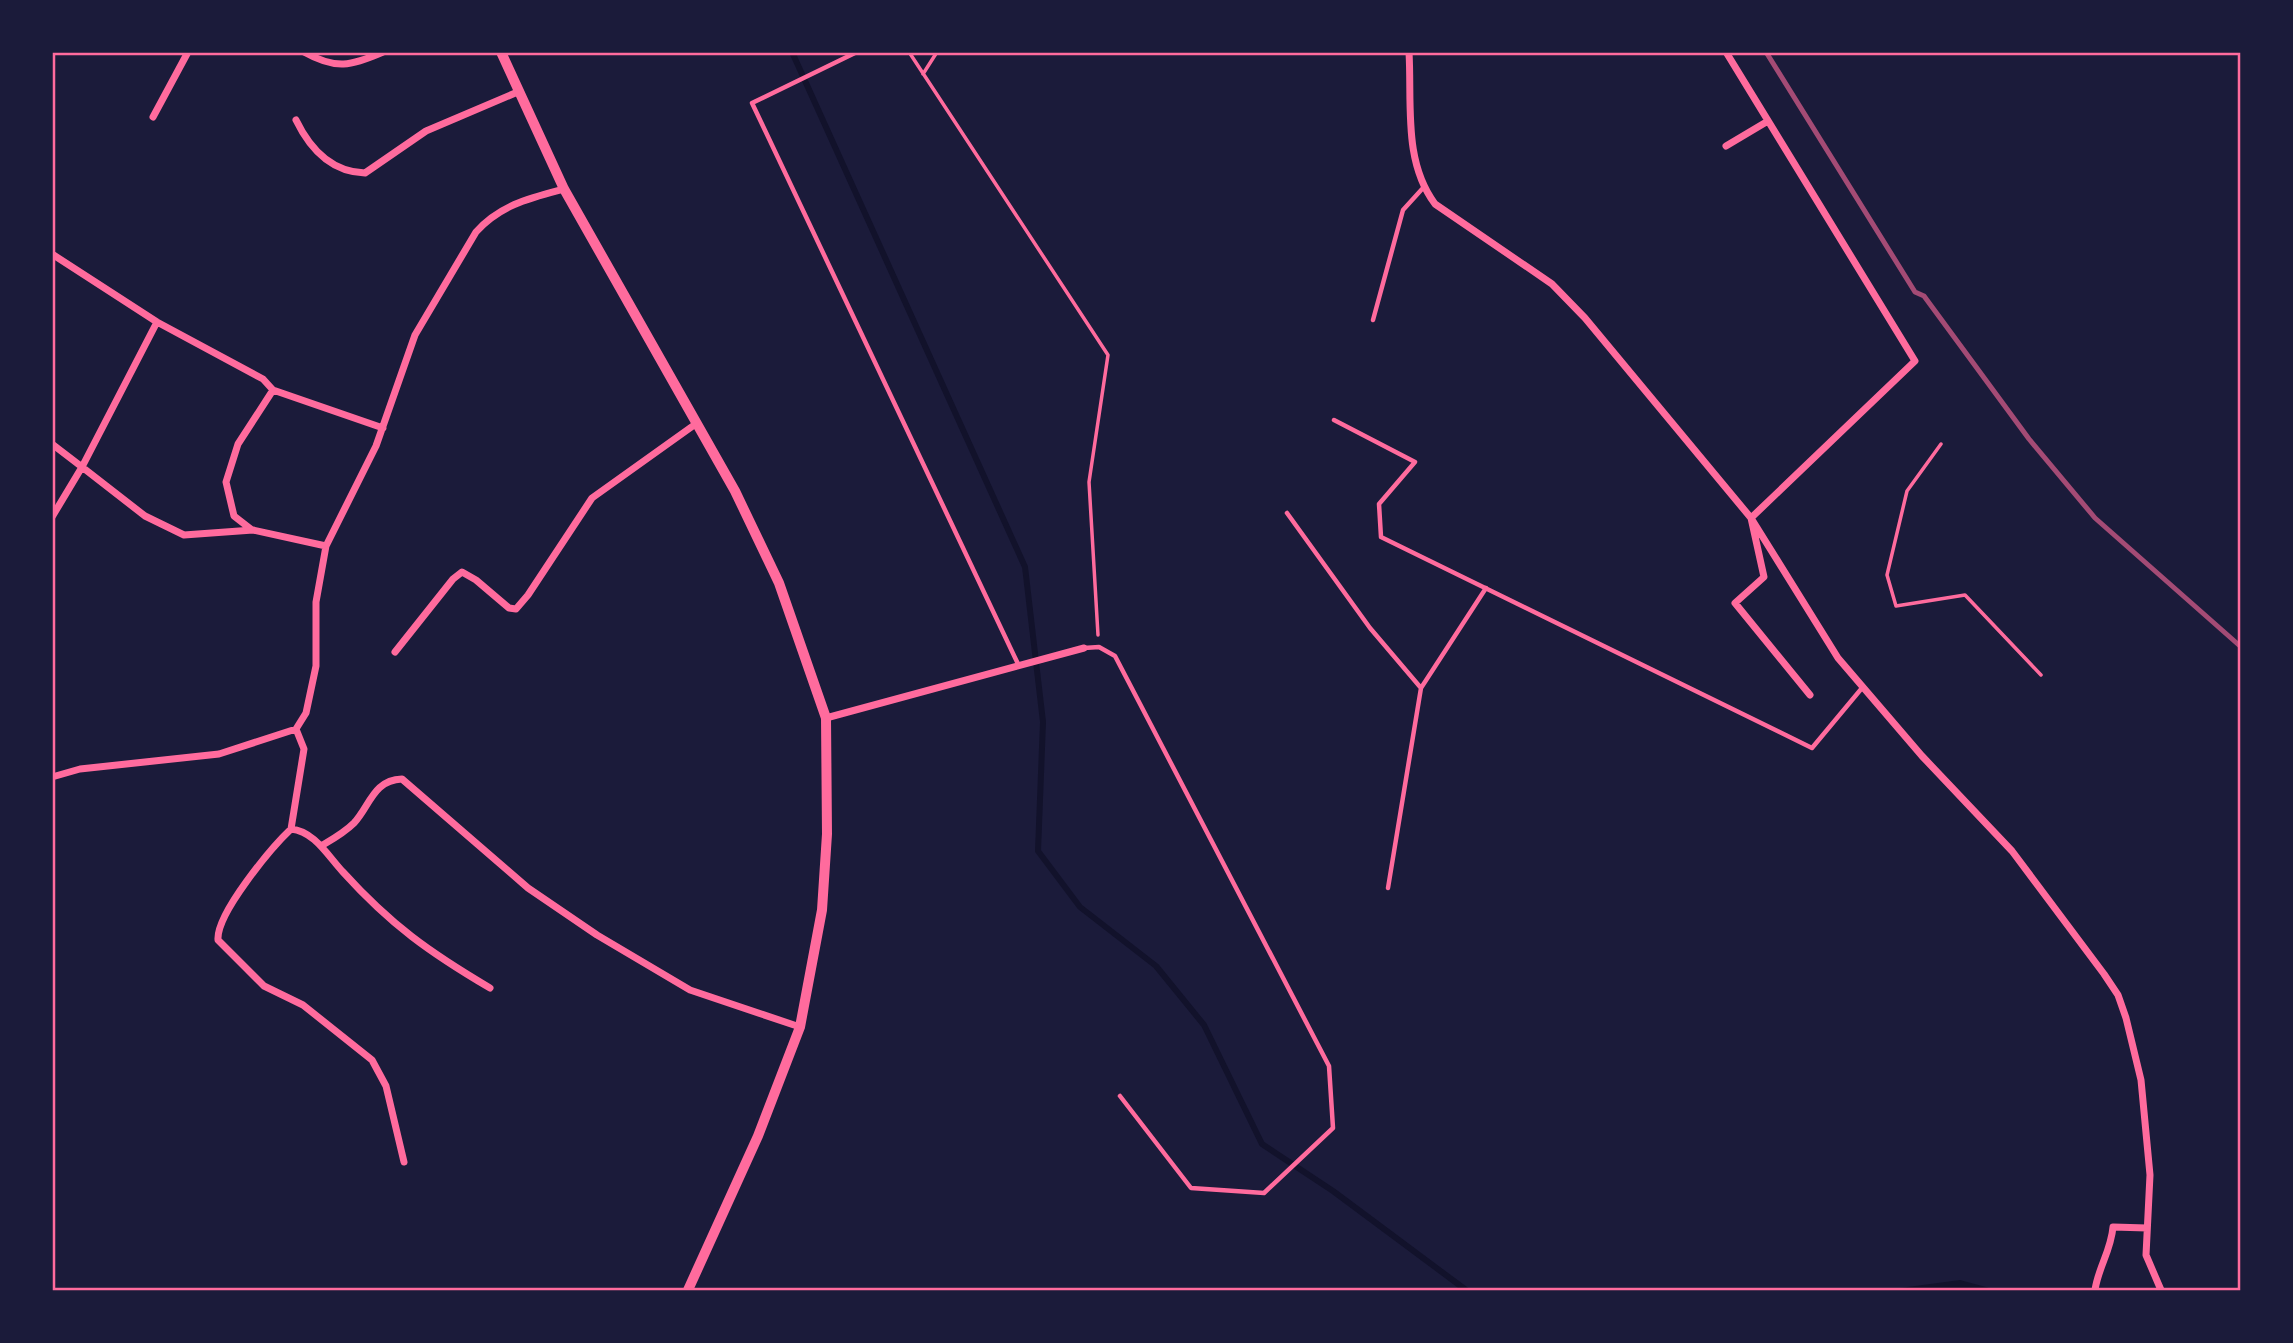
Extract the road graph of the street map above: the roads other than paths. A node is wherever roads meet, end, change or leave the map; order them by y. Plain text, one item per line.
1 (188, 52) edge
2 (304, 52) edge
3 (383, 52) edge
4 (501, 52) edge
5 (857, 52) edge
6 (1409, 52) edge
7 (1726, 52) edge
8 (520, 91) junction
9 (153, 117) dead end
10 (296, 120) dead end
11 (1768, 121) junction
12 (1726, 146) dead end
13 (1423, 188) junction
14 (564, 189) junction
15 (52, 254) edge
16 (1373, 320) dead end
17 (157, 322) junction
18 (273, 390) junction
19 (1334, 419) dead end
20 (697, 423) junction
21 (383, 428) junction
22 (52, 444) edge
23 (82, 467) junction
24 (1287, 513) dead end
25 (52, 517) edge
26 (1751, 518) junction
27 (253, 530) junction
28 (326, 547) junction
29 (1486, 589) junction
30 (1084, 648) joint
31 (395, 652) dead end
32 (1020, 667) junction
33 (1421, 688) junction
34 (1862, 688) junction
35 (1810, 695) dead end
36 (826, 718) junction
37 (296, 729) junction
38 (52, 777) edge
39 (290, 829) junction
40 (321, 846) junction
41 (1388, 888) dead end
42 (490, 988) dead end
43 (800, 1027) junction
44 (1121, 1096) dead end
45 (404, 1162) dead end
46 (2147, 1228) junction
47 (688, 1290) edge
48 (2095, 1290) edge
49 (2161, 1290) edge

1 - 9 street
2 - 3 street
4 - 8 street
5 - 32 lane
6 - 13 street
7 - 11 street
8 - 10 street
8 - 14 street
11 - 12 street
11 - 26 street
13 - 16 lane
13 - 26 street
14 - 20 street
14 - 21 street
15 - 17 street
17 - 18 street
17 - 23 street
18 - 21 street
18 - 27 street
19 - 29 lane
20 - 31 street
20 - 36 street
21 - 28 street
22 - 23 street
23 - 25 street
23 - 27 street
24 - 33 lane
26 - 34 street
26 - 35 street
27 - 28 street
28 - 37 street
29 - 33 lane
29 - 34 lane
30 - 32 street
30 - 44 lane
32 - 36 street
33 - 41 lane
34 - 46 street
36 - 43 street
37 - 38 street
37 - 39 street
39 - 40 street
39 - 45 street
40 - 42 street
40 - 43 street
43 - 47 street
46 - 48 street
46 - 49 street

